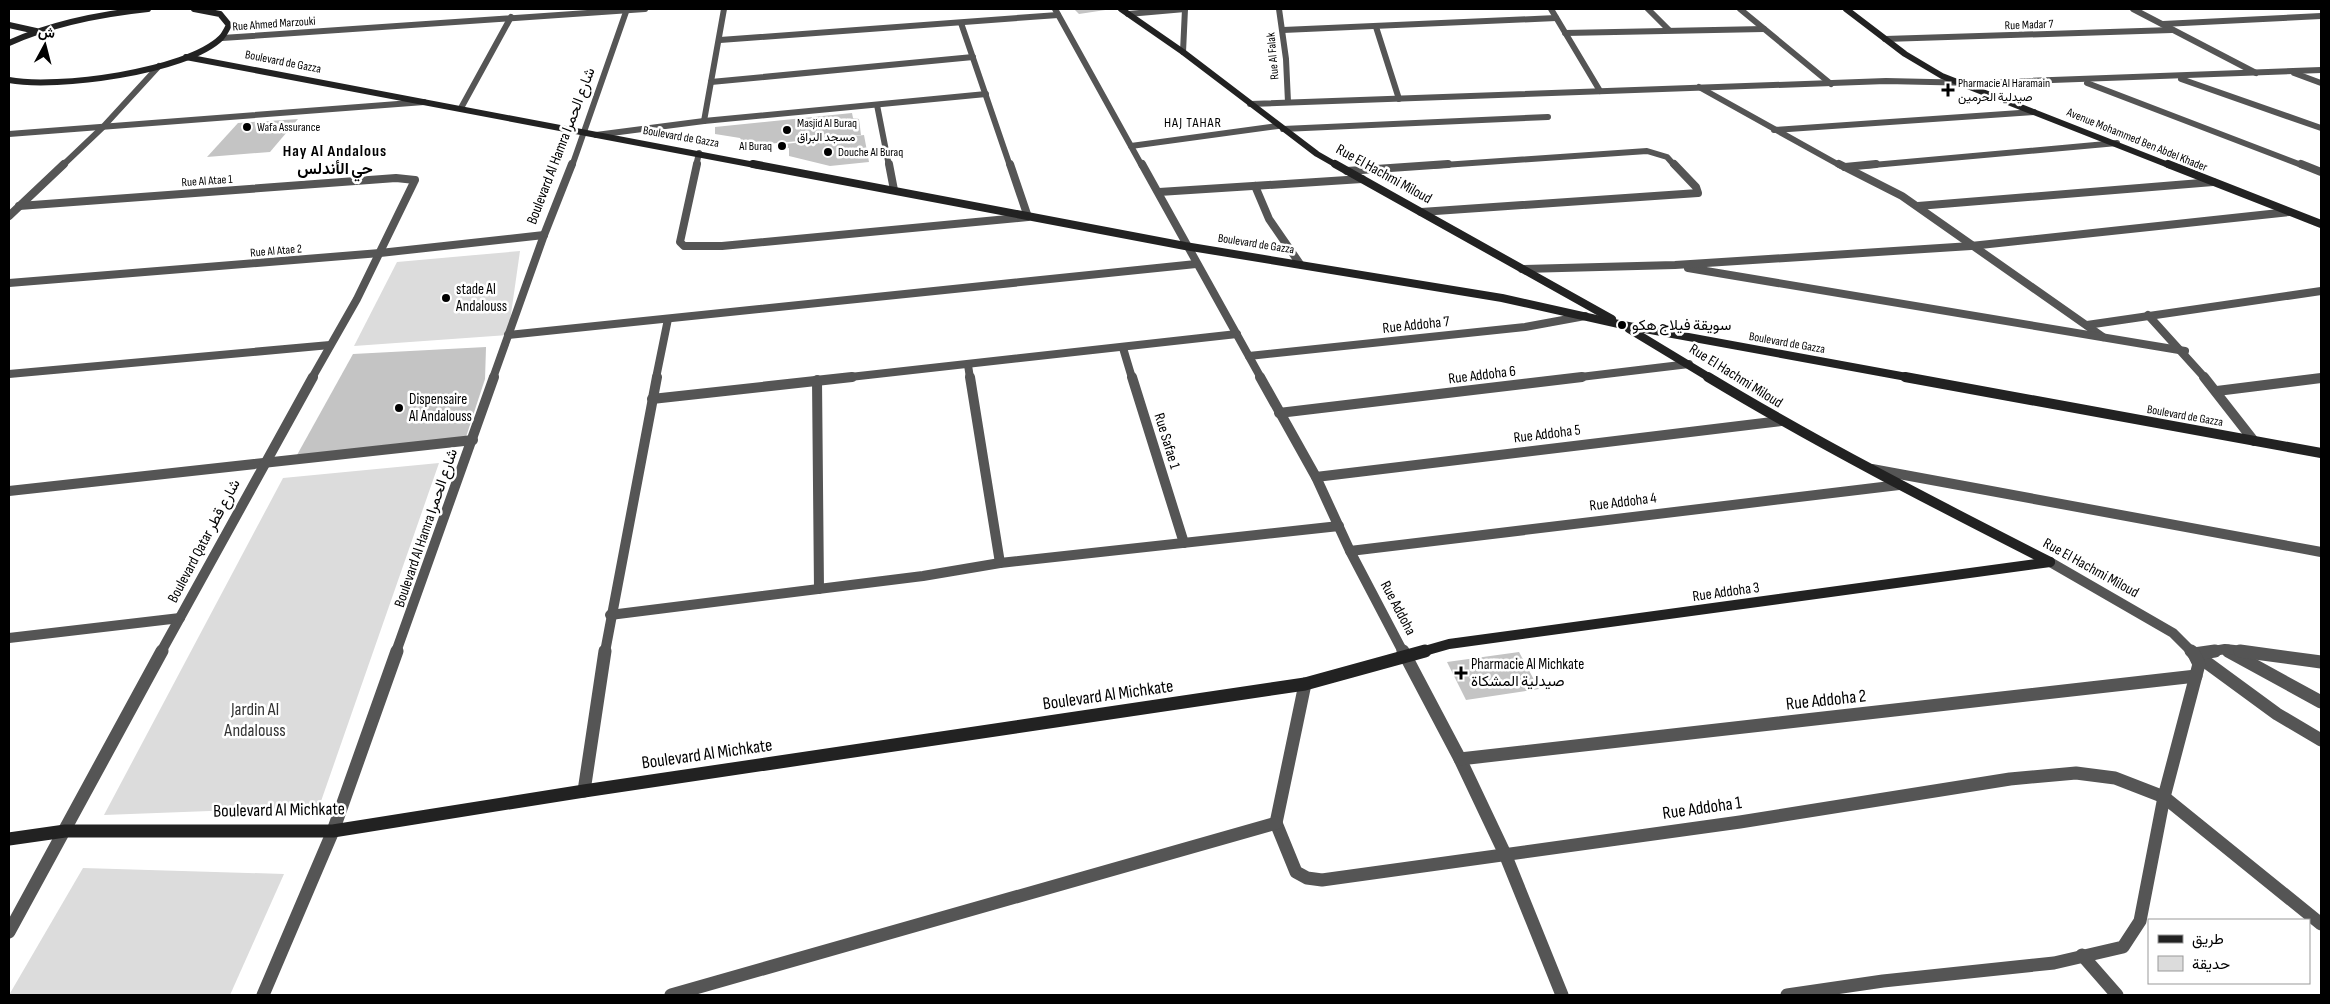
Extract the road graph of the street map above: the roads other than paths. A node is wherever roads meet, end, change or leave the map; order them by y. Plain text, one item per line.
1 (148, 9) edge
2 (194, 9) edge
3 (627, 9) edge
4 (644, 9) edge
5 (724, 9) edge
6 (1121, 9) edge
7 (1185, 9) edge
8 (1278, 9) edge
9 (1551, 9) edge
10 (1648, 9) edge
11 (1740, 9) edge
12 (1846, 9) edge
13 (2133, 9) edge
14 (1056, 12) edge
15 (1128, 14) junction
16 (2321, 16) edge
17 (511, 17) junction
18 (1556, 18) junction
19 (961, 23) junction
20 (2162, 24) junction
21 (9, 25) edge
22 (1376, 27) junction
23 (1764, 28) junction
24 (1283, 30) junction
25 (1669, 30) junction
26 (2172, 30) junction
27 (37, 31) junction
28 (1565, 33) junction
29 (222, 38) junction
30 (1885, 39) junction
31 (720, 40) junction
32 (9, 43) edge
33 (1183, 52) junction
34 (186, 57) junction
35 (973, 57) junction
36 (159, 66) junction
37 (2321, 70) edge
38 (2287, 71) junction
39 (2257, 73) junction
40 (2174, 77) junction
41 (9, 80) edge
42 (2082, 80) junction
43 (711, 82) junction
44 (1956, 82) junction
45 (2321, 82) edge
46 (1831, 84) junction
47 (1700, 87) junction
48 (1600, 91) junction
49 (986, 94) junction
50 (1399, 99) junction
51 (427, 102) junction
52 (1288, 102) junction
53 (1250, 104) junction
54 (877, 105) junction
55 (461, 108) junction
56 (2034, 112) junction
57 (1548, 117) dead end
58 (704, 121) junction
59 (103, 127) junction
60 (1281, 128) junction
61 (2321, 128) edge
62 (1773, 130) junction
63 (9, 134) edge
64 (590, 134) junction
65 (2117, 143) junction
66 (1131, 146) junction
67 (699, 153) junction
68 (1844, 167) junction
69 (1347, 171) junction
70 (2321, 172) edge
71 (396, 178) joint
72 (1362, 179) junction
73 (2213, 182) junction
74 (1255, 186) junction
75 (894, 190) junction
76 (1159, 192) junction
77 (19, 206) junction
78 (1918, 206) junction
79 (1421, 212) junction
80 (2289, 212) junction
81 (9, 216) edge
82 (1028, 216) junction
83 (2321, 224) edge
84 (544, 235) junction
85 (1185, 246) junction
86 (1971, 246) junction
87 (380, 254) junction
88 (1196, 264) junction
89 (1300, 264) junction
90 (1674, 265) junction
91 (1522, 269) junction
92 (9, 283) edge
93 (2321, 291) edge
94 (2148, 314) junction
95 (1585, 316) junction
96 (668, 319) junction
97 (1623, 325) junction
98 (2087, 325) junction
99 (508, 334) junction
100 (1236, 334) junction
101 (2103, 338) junction
102 (330, 345) junction
103 (1123, 348) junction
104 (2185, 351) junction
105 (1249, 356) junction
106 (1689, 364) junction
107 (968, 365) junction
108 (9, 374) edge
109 (2321, 378) edge
110 (817, 380) junction
111 (2217, 391) junction
112 (652, 398) junction
113 (1279, 413) junction
114 (1781, 422) junction
115 (473, 440) junction
116 (2254, 442) junction
117 (2321, 453) edge
118 (263, 464) junction
119 (1868, 468) junction
120 (1316, 477) junction
121 (1899, 485) junction
122 (9, 491) edge
123 (1339, 526) junction
124 (1184, 543) junction
125 (1350, 551) junction
126 (2321, 552) edge
127 (2050, 562) junction
128 (1000, 563) junction
129 (819, 589) junction
130 (610, 615) junction
131 (180, 618) junction
132 (9, 638) edge
133 (2224, 649) junction
134 (2194, 654) junction
135 (1407, 657) junction
136 (2321, 662) edge
137 (2196, 676) junction
138 (1305, 684) junction
139 (2321, 702) edge
140 (2321, 740) edge
141 (1460, 759) junction
142 (584, 791) junction
143 (2164, 798) junction
144 (1276, 823) junction
145 (65, 831) junction
146 (333, 831) junction
147 (9, 839) edge
148 (1505, 854) junction
149 (2321, 924) edge
150 (9, 932) edge
151 (2082, 955) junction
152 (263, 995) edge
153 (670, 995) edge
154 (1562, 995) edge
155 (1787, 995) edge
156 (2117, 995) edge

1 - 27 street
2 - 29 street
3 - 4 street, Rue Ahmed Marzouki
3 - 17 street, Rue Ahmed Marzouki
3 - 64 street, Boulevard Al Hamra شارع الحمرا
5 - 31 street
6 - 15 street, Rue El Hachmi Miloud
7 - 15 street
7 - 33 street
8 - 24 street, Rue Al Falak
9 - 18 street
10 - 25 street
11 - 23 street
12 - 30 street, Avenue Mohammed Ben Abdel Khader
13 - 20 street
14 - 19 street
14 - 66 street, Rue Addoha
15 - 33 street, Rue El Hachmi Miloud
16 - 20 street
17 - 29 street, Rue Ahmed Marzouki
17 - 55 street
18 - 22 street
18 - 28 street
19 - 31 street
19 - 35 street
20 - 26 street
21 - 27 street
22 - 24 street
22 - 50 street
23 - 25 street
23 - 46 street
24 - 52 street, Rue Al Falak
25 - 28 street
26 - 30 street, Rue Madar 7
26 - 39 street
27 - 32 street
28 - 48 street
29 - 34 street
30 - 44 street, Avenue Mohammed Ben Abdel Khader
31 - 43 street
33 - 53 street, Rue El Hachmi Miloud
34 - 36 street
34 - 51 street, Boulevard de Gazza
35 - 43 street
35 - 49 street
36 - 41 street
36 - 59 street
37 - 38 street
38 - 39 street
38 - 45 street
39 - 40 street
40 - 42 street
40 - 61 street
42 - 44 street
42 - 70 street
43 - 58 street
44 - 46 street
44 - 56 street, Avenue Mohammed Ben Abdel Khader
46 - 47 street
47 - 48 street
47 - 62 street
48 - 50 street
49 - 54 street
49 - 82 street
50 - 52 street
51 - 55 street, Boulevard de Gazza
51 - 59 street
52 - 53 street
53 - 60 street, Rue El Hachmi Miloud
54 - 58 street
54 - 75 street
55 - 64 street, Boulevard de Gazza
56 - 62 street
56 - 65 street, Avenue Mohammed Ben Abdel Khader
57 - 60 street
58 - 64 street
59 - 63 street
59 - 77 street
60 - 66 street
60 - 69 street, Rue El Hachmi Miloud
62 - 68 street
64 - 67 street, Boulevard de Gazza
64 - 84 street, Boulevard Al Hamra شارع الحمرا
65 - 68 street
65 - 73 street, Avenue Mohammed Ben Abdel Khader
66 - 76 street, Rue Addoha
67 - 75 street, Boulevard de Gazza
67 - 82 street
68 - 78 street
69 - 72 street, Rue El Hachmi Miloud
69 - 79 street
71 - 77 street, Rue Al Atae 1
71 - 87 street, Boulevard Qatar شارع قطر
72 - 74 street
72 - 79 street, Rue El Hachmi Miloud
73 - 78 street
73 - 80 street, Avenue Mohammed Ben Abdel Khader
74 - 76 street
74 - 89 street
75 - 82 street, Boulevard de Gazza
76 - 85 street, Rue Addoha
77 - 81 street
78 - 86 street
79 - 91 street, Rue El Hachmi Miloud
80 - 83 street, Avenue Mohammed Ben Abdel Khader
80 - 86 street
82 - 85 street, Boulevard de Gazza
84 - 87 street, Rue Al Atae 2
84 - 99 street, Boulevard Al Hamra شارع الحمرا
85 - 88 street, Rue Addoha
85 - 89 street, Boulevard de Gazza
86 - 90 street
86 - 98 street
87 - 92 street, Rue Al Atae 2
87 - 102 street, Boulevard Qatar شارع قطر
88 - 96 street
88 - 100 street, Rue Addoha
89 - 95 street, Boulevard de Gazza
90 - 91 street
90 - 101 street
91 - 97 street, Rue El Hachmi Miloud
93 - 94 street
94 - 98 street
94 - 104 street
95 - 97 street, Boulevard de Gazza
95 - 105 street, Rue Addoha 7
96 - 99 street
96 - 112 street
97 - 106 street, Rue El Hachmi Miloud
97 - 116 street, Boulevard de Gazza
98 - 101 street
99 - 115 street, Boulevard Al Hamra شارع الحمرا
100 - 103 street
100 - 105 street, Rue Addoha
101 - 104 street
102 - 108 street
102 - 118 street, Boulevard Qatar شارع قطر
103 - 107 street
103 - 124 street, Rue Safae 1
104 - 111 street
105 - 113 street, Rue Addoha
106 - 113 street, Rue Addoha 6
106 - 114 street, Rue El Hachmi Miloud
107 - 110 street
107 - 128 street
109 - 111 street
110 - 112 street
110 - 129 street
111 - 116 street
112 - 130 street
113 - 120 street, Rue Addoha
114 - 119 street, Rue El Hachmi Miloud
114 - 120 street, Rue Addoha 5
115 - 118 street
115 - 146 street, Boulevard Al Hamra شارع الحمرا
116 - 117 street, Boulevard de Gazza
118 - 122 street
118 - 131 street, Boulevard Qatar شارع قطر
119 - 121 street, Rue El Hachmi Miloud
119 - 126 street
120 - 123 street, Rue Addoha
121 - 125 street, Rue Addoha 4
121 - 127 street, Rue El Hachmi Miloud
123 - 124 street
123 - 125 street, Rue Addoha
124 - 128 street
125 - 135 street, Rue Addoha
127 - 134 street, Rue El Hachmi Miloud
127 - 135 street, Rue Addoha 3
128 - 129 street
129 - 130 street
130 - 142 street
131 - 132 street
131 - 145 street, Boulevard Qatar شارع قطر
133 - 134 street
133 - 136 street
133 - 139 street
134 - 137 street
134 - 140 street, Rue El Hachmi Miloud
135 - 138 street, Boulevard Al Michkate
135 - 141 street, Rue Addoha
137 - 141 street, Rue Addoha 2
137 - 143 street
138 - 142 street, Boulevard Al Michkate
138 - 144 street
141 - 148 street, Rue Addoha
142 - 146 street, Boulevard Al Michkate
143 - 148 street, Rue Addoha 1
143 - 149 street, Rue Addoha 1
143 - 151 street
144 - 148 street, Rue Addoha 1
144 - 153 street
145 - 146 street, Boulevard Al Michkate
145 - 147 street, Boulevard Al Michkate
145 - 150 street, Boulevard Qatar شارع قطر
146 - 152 street, Boulevard Al Hamra شارع الحمرا
148 - 154 street, Rue Addoha
151 - 155 street
151 - 156 street

